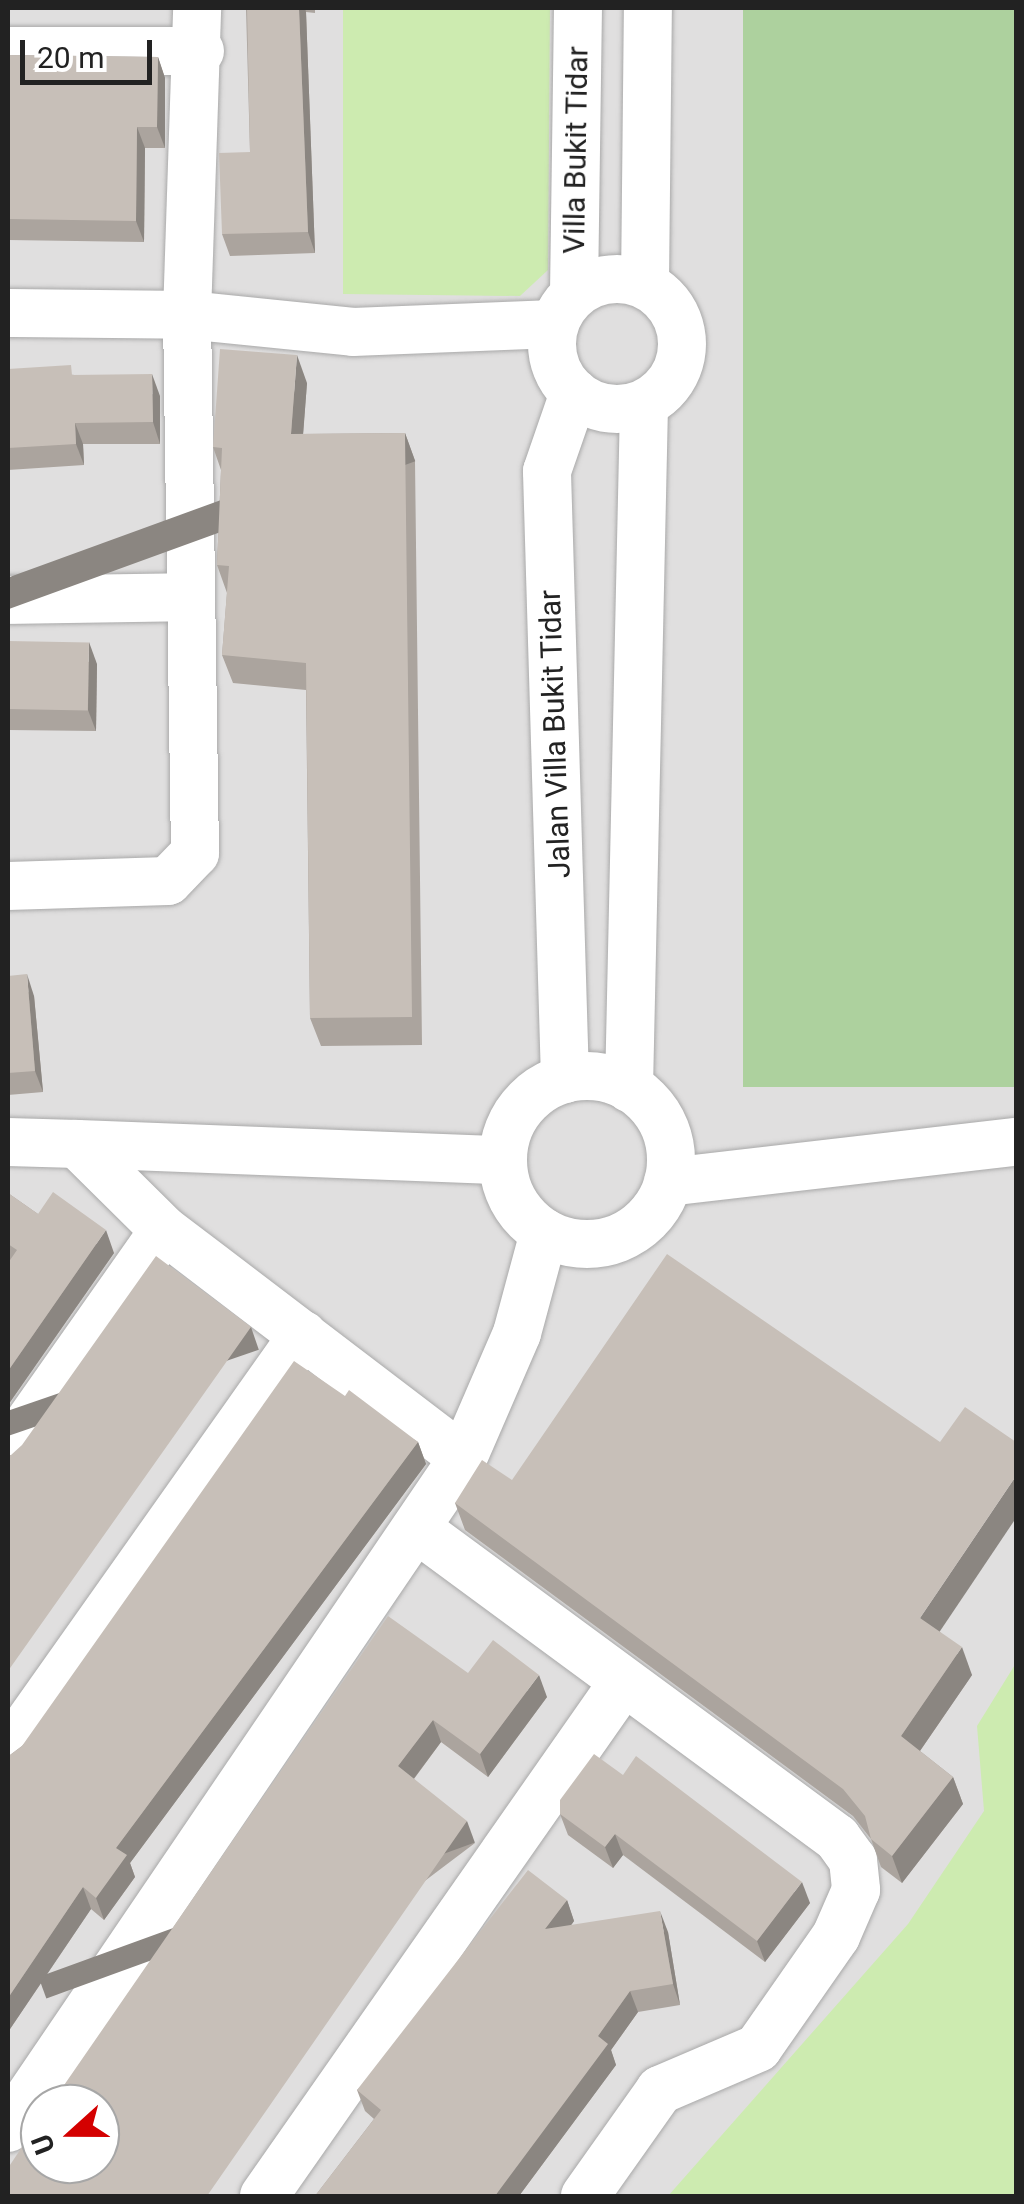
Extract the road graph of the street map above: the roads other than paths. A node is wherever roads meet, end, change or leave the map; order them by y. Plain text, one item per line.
1 (578, 8) edge
2 (648, 8) edge
3 (199, 29) edge
4 (8, 51) edge
5 (645, 284) junction
6 (564, 309) junction
7 (8, 313) edge
8 (187, 315) junction
9 (574, 393) junction
10 (644, 404) junction
11 (191, 597) junction
12 (8, 600) edge
13 (8, 886) edge
14 (565, 1079) junction
15 (630, 1088) junction
16 (8, 1142) edge
17 (1016, 1142) edge
18 (76, 1144) junction
19 (503, 1160) junction
20 (668, 1182) junction
21 (164, 1230) junction
22 (544, 1233) junction
23 (304, 1336) junction
24 (8, 1452) edge
25 (463, 1458) junction
26 (420, 1530) junction
27 (622, 1684) junction
28 (8, 1752) edge
29 (8, 2128) edge
30 (264, 2196) edge
31 (585, 2196) edge

1 - 6 street, Villa Bukit Tidar
2 - 5 street
3 - 4 street
3 - 8 street
5 - 6 street
5 - 10 street
6 - 8 street
6 - 9 street
7 - 8 street
8 - 11 street
9 - 10 street
9 - 14 street, Jalan Villa Bukit Tidar
10 - 15 street
11 - 12 street
11 - 13 street
14 - 15 street
14 - 19 street
15 - 20 street
16 - 18 street
17 - 20 street
18 - 19 street
18 - 21 street
19 - 22 street
20 - 22 street
21 - 23 street
21 - 24 street
22 - 25 street
23 - 25 street
23 - 28 street
25 - 26 street
26 - 27 street
26 - 29 street
27 - 30 street
27 - 31 street

